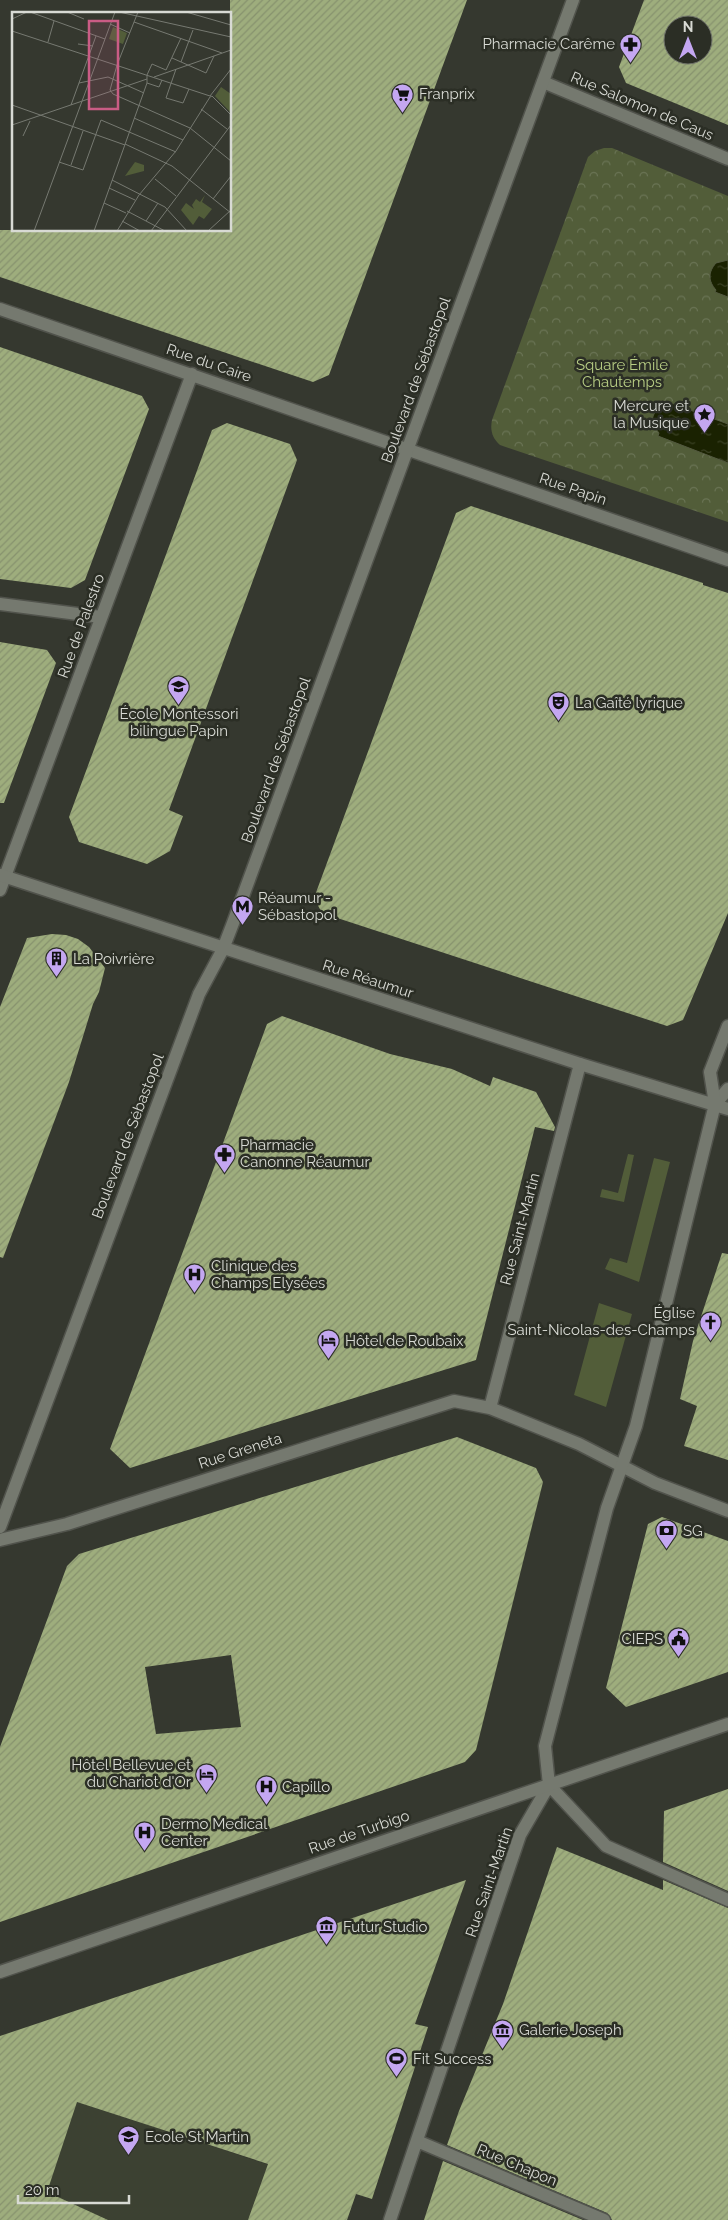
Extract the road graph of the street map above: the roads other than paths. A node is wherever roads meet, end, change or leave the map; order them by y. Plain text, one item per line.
1 (573, 0) edge
2 (543, 82) junction
3 (728, 160) edge
4 (0, 309) edge
5 (192, 374) junction
6 (407, 450) junction
7 (728, 560) edge
8 (0, 604) edge
9 (101, 617) junction
10 (2, 876) edge
11 (0, 890) edge
12 (223, 949) junction
13 (728, 1026) edge
14 (580, 1064) junction
15 (728, 1089) edge
16 (715, 1104) junction
17 (728, 1109) edge
18 (490, 1408) junction
19 (622, 1466) junction
20 (728, 1511) edge
21 (0, 1527) edge
22 (0, 1540) edge
23 (728, 1724) edge
24 (549, 1785) junction
25 (728, 1900) edge
26 (0, 1972) edge
27 (417, 2141) junction
28 (390, 2220) edge
29 (604, 2220) edge

1 - 2 street, Boulevard de Sébastopol
2 - 3 street, Rue Salomon de Caus
2 - 6 street, Boulevard de Sébastopol
4 - 5 street, Rue du Caire
5 - 6 street, Rue du Caire
5 - 9 street, Rue de Palestro
6 - 7 street, Rue Papin
6 - 12 street, Boulevard de Sébastopol
8 - 9 street
9 - 10 street, Rue de Palestro
10 - 11 street, Rue de Palestro
10 - 12 street, Rue Réaumur
12 - 14 street, Rue Réaumur
12 - 21 street, Boulevard de Sébastopol
13 - 16 street
14 - 16 street, Rue Réaumur
14 - 18 street, Rue Saint-Martin
15 - 16 street
16 - 17 street, Rue Réaumur
16 - 19 street
18 - 19 street
18 - 22 street, Rue Greneta
19 - 20 street
19 - 24 street
23 - 24 street, Rue de Turbigo
24 - 25 street
24 - 26 street, Rue de Turbigo
24 - 27 street, Rue Saint-Martin
27 - 28 street, Rue Saint-Martin
27 - 29 street, Rue Chapon

